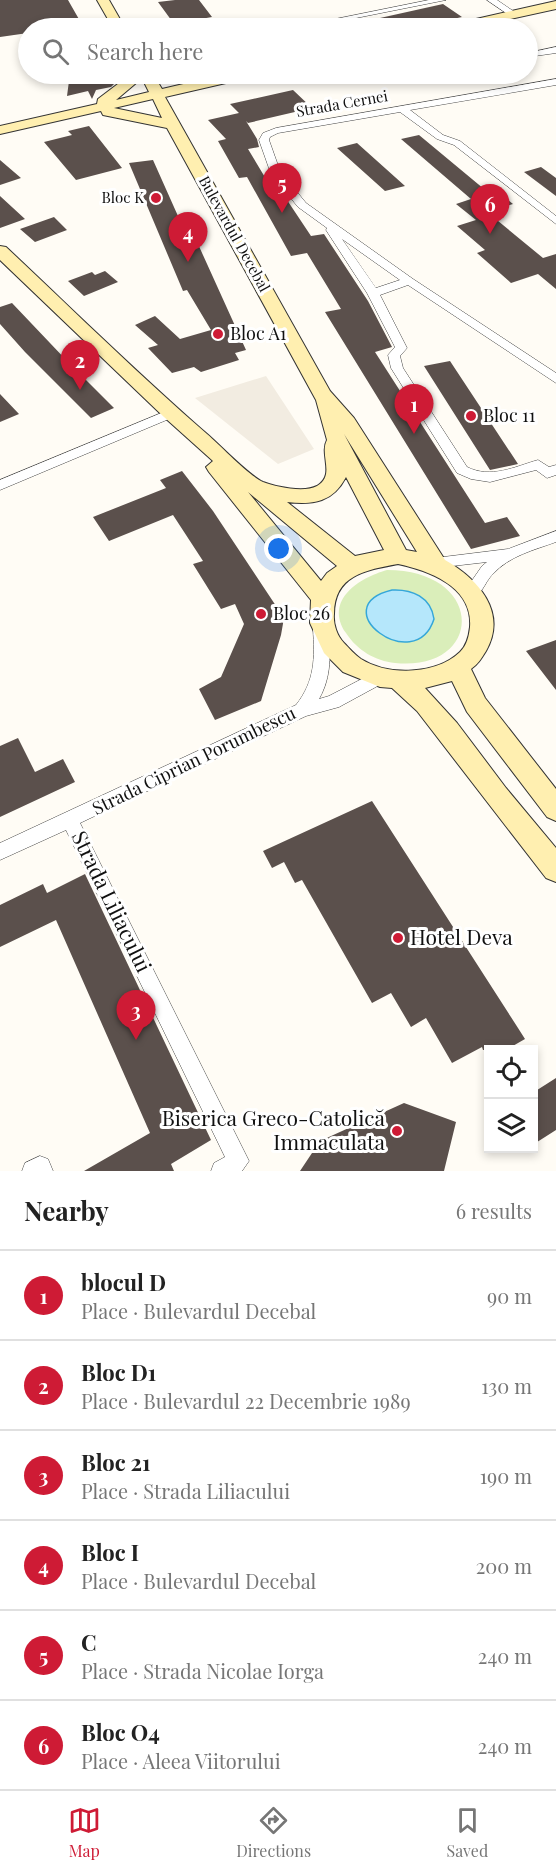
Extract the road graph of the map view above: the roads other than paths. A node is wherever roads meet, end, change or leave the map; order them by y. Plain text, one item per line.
1 (103, 0) edge
2 (442, 0) edge
3 (491, 0) edge
4 (556, 5) edge
5 (515, 15) junction
6 (113, 18) edge
7 (348, 18) edge
8 (505, 18) edge
9 (556, 50) edge
10 (538, 53) edge
11 (556, 82) edge
12 (127, 84) edge
13 (152, 84) edge
14 (204, 84) edge
15 (214, 84) edge
16 (158, 95) junction
17 (402, 109) junction
18 (86, 110) junction
19 (182, 112) junction
20 (0, 130) edge
21 (556, 221) edge
22 (326, 222) junction
23 (0, 251) edge
24 (409, 281) junction
25 (373, 293) junction
26 (556, 379) edge
27 (322, 394) junction
28 (171, 413) junction
29 (334, 434) junction
30 (556, 470) edge
31 (0, 485) edge
32 (254, 486) junction
33 (556, 536) edge
34 (509, 554) junction
35 (398, 555) junction
36 (435, 563) junction
37 (352, 566) junction
38 (472, 591) junction
39 (321, 609) junction
40 (458, 666) junction
41 (390, 679) junction
42 (302, 710) junction
43 (556, 809) edge
44 (70, 820) junction
45 (0, 852) edge
46 (556, 868) edge
47 (33, 1171) edge
48 (42, 1171) edge
49 (222, 1171) edge

1 - 6 main road
2 - 7 street
3 - 5 street
4 - 5 main road
5 - 8 main road
9 - 10 street
11 - 17 street, Strada Cernei
12 - 18 main road
13 - 16 main road, Bulevardul Decebal
14 - 16 main road
15 - 19 main road
16 - 18 main road
16 - 19 main road, Bulevardul Decebal
17 - 21 street
17 - 22 street, Strada Cernei
18 - 19 main road
18 - 20 main road
19 - 27 main road, Bulevardul Decebal
22 - 24 street
22 - 25 street
23 - 28 main road
24 - 25 street
24 - 26 street
25 - 30 street
27 - 29 main road, Bulevardul Decebal
27 - 36 main road, Bulevardul Decebal
28 - 31 street
28 - 32 main road
28 - 39 main road
29 - 32 main road
29 - 35 main road, Bulevardul Decebal
32 - 37 main road
33 - 34 street
34 - 36 street
34 - 38 street
35 - 36 main road
35 - 37 main road
36 - 38 main road
37 - 39 main road
38 - 40 main road
39 - 41 main road
39 - 42 street, Strada Ciprian Porumbescu
40 - 41 main road
40 - 43 main road
41 - 42 street
41 - 46 main road
42 - 44 street, Strada Ciprian Porumbescu
44 - 45 street, Strada Ciprian Porumbescu
44 - 49 street, Strada Liliacului
47 - 48 street

